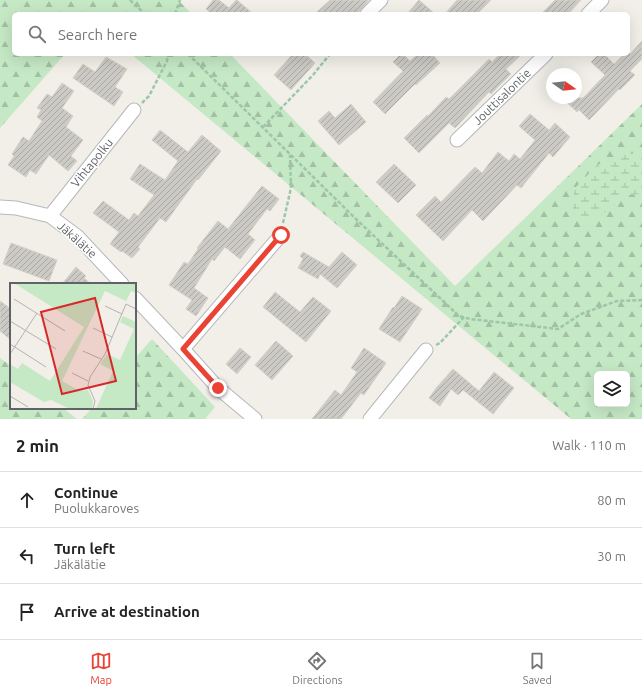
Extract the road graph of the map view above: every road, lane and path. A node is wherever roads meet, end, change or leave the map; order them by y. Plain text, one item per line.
1 (130, 0) edge
2 (180, 0) edge
3 (381, 0) edge
4 (602, 0) edge
5 (143, 12) edge
6 (176, 12) edge
7 (369, 12) edge
8 (590, 12) edge
9 (168, 56) edge
10 (190, 56) edge
11 (328, 56) edge
12 (544, 56) edge
13 (134, 110) joint
14 (263, 127) junction
15 (457, 140) dead end
16 (290, 155) junction
17 (0, 207) edge
18 (50, 216) junction
19 (281, 235) joint
20 (121, 283) edge
21 (136, 299) edge
22 (642, 300) edge
23 (464, 317) junction
24 (183, 349) junction
25 (426, 350) joint
26 (255, 419) edge
27 (370, 419) edge

1 - 5 path
2 - 6 path
3 - 7 street
4 - 8 street
9 - 13 path
10 - 14 path
11 - 14 path
12 - 15 street, Jouttisalontie
13 - 18 street, Vihtapolku
14 - 16 path
16 - 19 path
16 - 23 path
17 - 18 street, Jäkälätie
18 - 20 street, Jäkälätie
19 - 24 street
21 - 24 street
22 - 23 path
23 - 25 path
24 - 26 street
25 - 27 street

